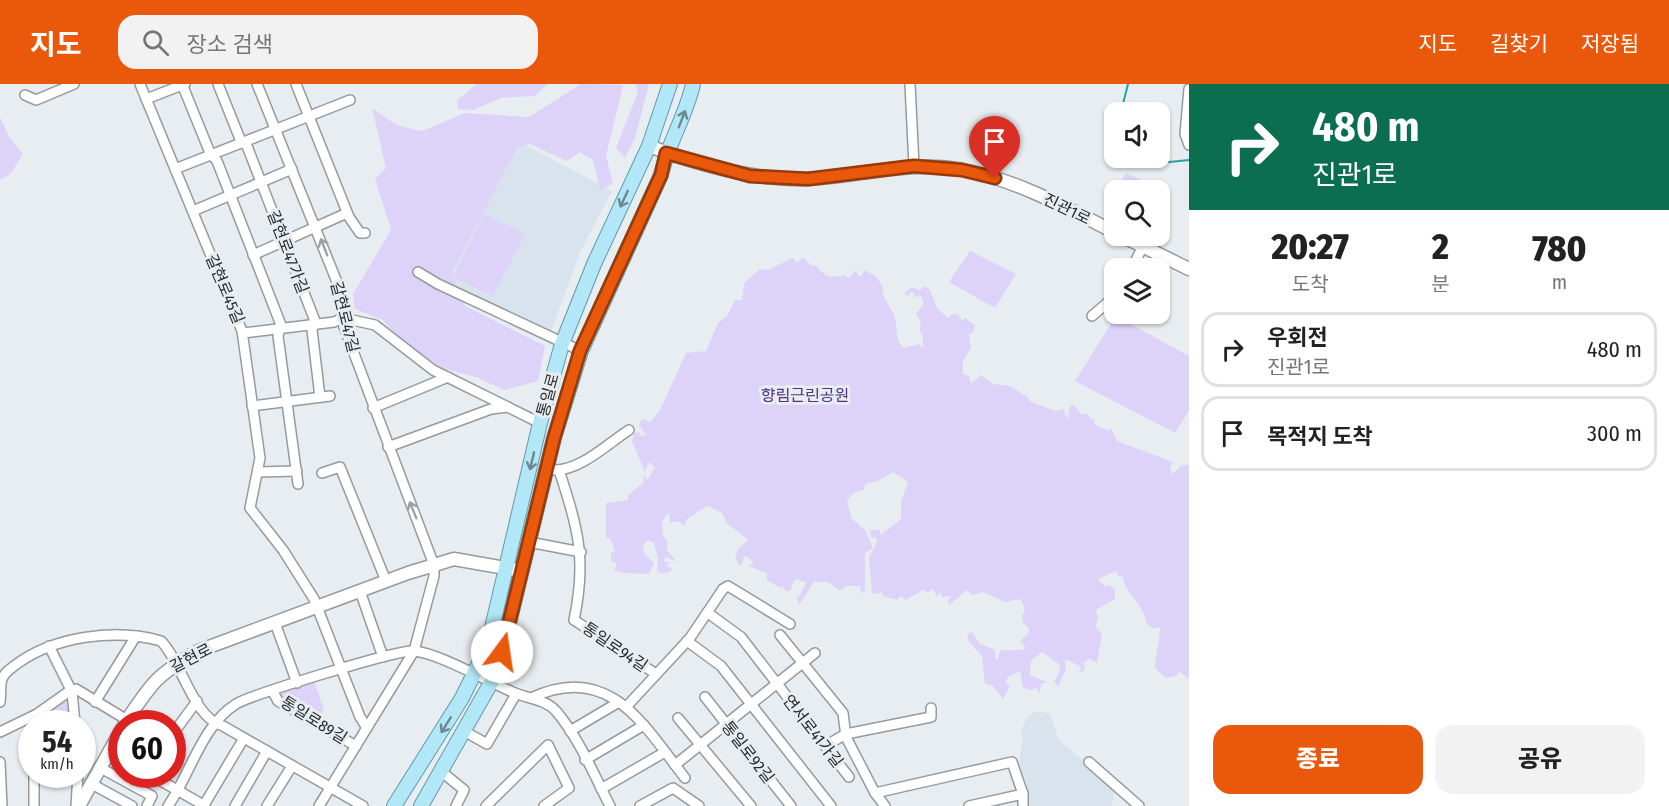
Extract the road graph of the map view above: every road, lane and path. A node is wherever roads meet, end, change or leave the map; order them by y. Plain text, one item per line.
1 (140, 84) edge
2 (183, 84) edge
3 (218, 84) edge
4 (257, 84) edge
5 (296, 84) edge
6 (670, 84) edge
7 (693, 84) edge
8 (910, 84) edge
9 (70, 86) edge
10 (1189, 88) edge
11 (25, 95) dead end
12 (146, 99) junction
13 (350, 99) dead end
14 (309, 116) junction
15 (276, 130) junction
16 (243, 142) junction
17 (1188, 143) edge
18 (649, 146) junction
19 (666, 153) junction
20 (212, 156) junction
21 (914, 166) junction
22 (175, 169) junction
23 (292, 169) junction
24 (261, 182) junction
25 (230, 196) junction
26 (193, 211) junction
27 (347, 213) junction
28 (315, 227) junction
29 (1104, 227) edge
30 (365, 233) dead end
31 (284, 240) junction
32 (1143, 246) joint
33 (253, 255) junction
34 (1137, 258) edge
35 (1189, 269) edge
36 (418, 272) dead end
37 (1104, 306) edge
38 (1092, 316) dead end
39 (343, 318) junction
40 (314, 325) junction
41 (280, 329) junction
42 (243, 333) junction
43 (562, 344) junction
44 (580, 351) junction
45 (448, 377) junction
46 (320, 396) junction
47 (330, 396) dead end
48 (287, 400) junction
49 (252, 406) junction
50 (508, 407) junction
51 (373, 408) junction
52 (540, 423) junction
53 (629, 430) dead end
54 (388, 447) junction
55 (554, 470) junction
56 (297, 471) junction
57 (258, 472) junction
58 (322, 473) dead end
59 (298, 484) dead end
60 (529, 542) junction
61 (581, 552) junction
62 (434, 565) junction
63 (507, 567) junction
64 (522, 571) junction
65 (386, 581) junction
66 (360, 591) junction
67 (318, 607) junction
68 (708, 613) junction
69 (275, 623) junction
70 (790, 624) dead end
71 (780, 634) dead end
72 (136, 636) junction
73 (687, 641) junction
74 (50, 646) junction
75 (414, 651) junction
76 (815, 653) dead end
77 (383, 657) junction
78 (175, 662) junction
79 (802, 663) junction
80 (342, 670) junction
81 (656, 674) junction
82 (475, 675) junction
83 (492, 681) junction
84 (297, 683) junction
85 (776, 684) junction
86 (72, 691) junction
87 (273, 692) junction
88 (516, 694) junction
89 (531, 698) junction
90 (705, 698) dead end
91 (197, 701) junction
92 (0, 702) edge
93 (94, 702) junction
94 (623, 704) junction
95 (751, 705) junction
96 (931, 708) dead end
97 (46, 710) edge
98 (74, 710) edge
99 (135, 710) edge
100 (108, 711) edge
101 (186, 716) edge
102 (678, 718) dead end
103 (215, 724) junction
104 (644, 724) junction
105 (726, 724) junction
106 (18, 725) edge
107 (367, 728) junction
108 (464, 731) junction
109 (570, 731) junction
110 (0, 732) edge
111 (846, 734) junction
112 (244, 738) junction
113 (701, 745) junction
114 (357, 746) junction
115 (825, 746) junction
116 (108, 751) edge
117 (267, 751) junction
118 (665, 752) junction
119 (585, 760) junction
120 (0, 762) edge
121 (1089, 762) dead end
122 (675, 765) junction
123 (292, 766) junction
124 (99, 767) junction
125 (96, 769) edge
126 (442, 772) junction
127 (849, 777) dead end
128 (685, 778) dead end
129 (96, 787) edge
130 (34, 788) edge
131 (80, 788) edge
132 (174, 788) edge
133 (330, 788) junction
134 (601, 789) junction
135 (179, 791) junction
136 (875, 794) junction
137 (1023, 794) junction
138 (2, 806) edge
139 (34, 806) edge
140 (77, 806) edge
141 (132, 806) edge
142 (147, 806) edge
143 (168, 806) edge
144 (204, 806) edge
145 (235, 806) edge
146 (267, 806) edge
147 (319, 806) edge
148 (363, 806) edge
149 (394, 806) edge
150 (421, 806) edge
151 (456, 806) edge
152 (486, 806) edge
153 (544, 806) edge
154 (610, 806) edge
155 (640, 806) edge
156 (699, 806) edge
157 (751, 806) edge
158 (791, 806) edge
159 (831, 806) edge
160 (885, 806) edge
161 (969, 806) edge
162 (1023, 806) edge
163 (1139, 806) edge

1 - 12 street, 갈현로45길
2 - 12 street
2 - 20 street
3 - 16 street, 갈현로47가길
4 - 15 street, 갈현로47길
5 - 14 street
6 - 18 main road, 통일로
19 -> 7 main road, 통일로
8 - 21 street
9 - 11 street
10 - 17 street
12 - 22 street, 갈현로45길
13 - 14 street
14 - 15 street
14 - 27 street
15 - 16 street
15 - 23 street, 갈현로47길
16 - 20 street
16 - 24 street, 갈현로47가길
18 - 19 main road, 진관1로
18 -> 43 main road, 통일로
19 - 21 main road, 진관1로
19 - 44 main road, 통일로
20 - 22 street
20 - 25 street
21 - 29 main road, 진관1로
22 - 26 street, 갈현로45길
23 - 24 street
23 - 28 street, 갈현로47길
24 - 25 street
24 - 31 street, 갈현로47가길
25 - 26 street
25 - 33 street
26 - 42 street, 갈현로45길
27 - 28 street
27 - 30 street
28 - 31 street
39 -> 28 street, 갈현로47길
31 - 33 street
31 - 40 street, 갈현로47가길
32 - 34 street
32 - 35 main road
33 - 41 street
36 - 43 street
37 - 38 street
39 - 40 street
39 - 45 street
39 - 51 street, 갈현로47길
40 - 41 street
40 - 46 street, 갈현로47가길
41 - 42 street
41 - 48 street
42 - 49 street, 갈현로45길
43 - 44 street
43 - 52 main road, 통일로
44 - 55 main road, 통일로
45 - 50 street
45 - 51 street
46 - 47 street
46 - 48 street
48 - 49 street
48 - 56 street
49 - 57 street, 갈현로45길
50 - 52 street
50 - 54 street
51 - 54 street, 갈현로47길
52 -> 63 main road, 통일로
53 - 55 street
62 -> 54 street, 갈현로47길
55 - 60 main road, 통일로
55 - 61 street, 통일로94길
56 - 57 street
56 - 59 street
57 - 67 street, 갈현로45길
58 - 65 street
60 - 61 street
60 - 64 main road, 통일로
61 - 81 street, 통일로94길
62 - 63 main road, 갈현로
62 - 65 main road, 갈현로
62 - 75 street
63 - 64 main road, 갈현로
63 - 82 main road, 통일로
64 - 83 main road, 통일로
65 - 66 main road, 갈현로
66 - 67 main road, 갈현로
66 - 77 street
67 - 69 main road, 갈현로
67 - 80 street
68 - 70 street, 통일로94길
68 - 73 street, 통일로94길
68 - 85 street, 연서로41가길
69 - 78 main road, 갈현로
69 - 84 street
71 - 79 street, 연서로41가길
72 - 74 street
72 - 78 street
72 - 93 street
73 - 81 street, 통일로94길
73 - 95 street
74 - 86 street
74 - 92 street
75 - 77 street, 통일로89길
75 - 82 street
75 - 107 street, 통일로89길
76 - 79 street
77 - 80 street, 통일로89길
78 - 91 street
78 - 99 main road, 갈현로
79 - 85 street
79 - 111 street, 연서로41가길
80 - 84 street, 통일로89길
80 - 107 street, 통일로89길
81 - 94 street
82 - 83 street
82 -> 149 main road, 통일로
83 - 88 street
83 - 108 main road, 통일로
84 - 87 street, 통일로89길
85 - 95 street
85 - 115 street, 연서로41가길
86 - 93 street
86 - 97 street
86 - 98 street
87 - 103 street, 통일로89길
87 - 114 street, 통일로89길
88 - 89 street
88 - 108 street
89 - 94 street
89 - 109 street
90 - 105 street, 통일로92길
91 - 101 street
91 - 103 street
93 - 100 street
94 - 104 street
94 - 109 street
95 - 105 street
95 - 159 street
96 - 111 street, 연서로41가길
102 - 113 street
103 - 112 street
103 - 135 street, 통일로89길
104 - 118 street
104 - 119 street
105 - 113 street
105 - 158 street, 통일로92길
106 - 110 street
107 - 114 street, 통일로89길
108 - 126 main road, 통일로
109 - 119 street
111 - 115 street
111 - 136 street, 연서로41가길
112 - 117 street
112 - 144 street
113 - 122 street
113 - 157 street
114 - 133 street, 통일로89길
115 - 127 street, 연서로41가길
116 - 124 main road, 갈현로
117 - 123 street
117 - 145 street
118 - 122 street
118 - 134 street
119 - 134 street
120 - 138 street
121 - 163 street
122 - 128 street
123 - 133 street
123 - 146 street
124 - 125 main road, 갈현로
124 - 142 street
126 - 150 main road, 통일로
126 - 151 street
129 - 141 street
130 - 139 street
131 - 140 main road, 갈현로
132 - 135 street
133 - 147 street, 통일로89길
133 - 148 street
134 - 154 street
135 - 143 street, 통일로89길
135 - 144 street
136 - 137 street
136 - 160 street, 연서로41가길
137 - 161 street
137 - 162 street
152 - 153 street
155 - 156 street

